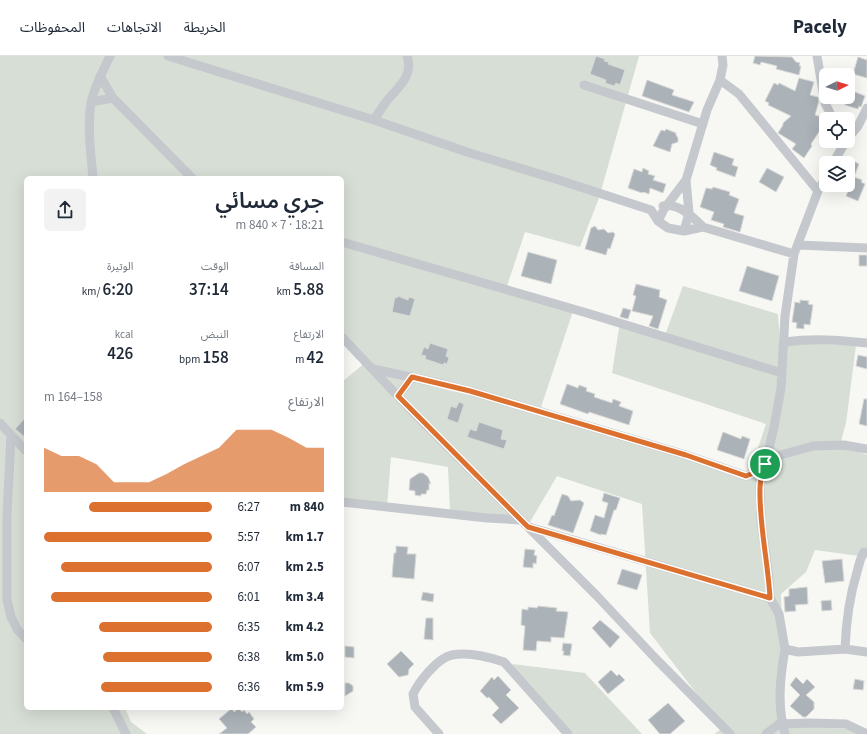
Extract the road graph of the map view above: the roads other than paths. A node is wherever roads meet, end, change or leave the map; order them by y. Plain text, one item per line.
1 (110, 56) edge
2 (168, 56) edge
3 (197, 56) edge
4 (407, 56) edge
5 (722, 56) edge
6 (817, 56) edge
7 (198, 66) junction
8 (100, 76) junction
9 (720, 80) junction
10 (584, 85) dead end
11 (113, 98) junction
12 (91, 102) junction
13 (867, 108) edge
14 (830, 112) edge
15 (374, 120) junction
16 (703, 124) junction
17 (858, 126) junction
18 (855, 129) edge
19 (867, 130) edge
20 (93, 176) edge
21 (190, 176) edge
22 (686, 180) junction
23 (818, 191) joint
24 (668, 205) junction
25 (651, 210) junction
26 (688, 213) junction
27 (658, 221) junction
28 (703, 227) junction
29 (684, 231) junction
30 (344, 243) edge
31 (798, 245) junction
32 (867, 248) edge
33 (794, 254) junction
34 (344, 339) edge
35 (785, 342) junction
36 (867, 343) edge
37 (373, 369) junction
38 (782, 373) junction
39 (412, 377) junction
40 (398, 396) junction
41 (0, 423) edge
42 (11, 435) junction
43 (24, 449) edge
44 (867, 449) edge
45 (765, 464) junction
46 (344, 502) edge
47 (525, 523) junction
48 (867, 553) edge
49 (770, 598) junction
50 (24, 637) edge
51 (845, 648) junction
52 (785, 649) junction
53 (867, 652) edge
54 (114, 710) edge
55 (782, 724) junction
56 (126, 734) edge
57 (439, 734) edge
58 (568, 734) edge
59 (730, 734) edge
60 (766, 734) edge
61 (785, 734) edge
62 (867, 734) edge

1 - 8 street
2 - 7 street
3 - 7 street
4 - 15 street
5 - 9 street
6 - 14 street
7 - 15 street
8 - 11 street
8 - 12 street
9 - 16 street
9 - 23 street
10 - 16 street
11 - 12 street
11 - 21 street
12 - 20 street
13 - 17 street
15 - 25 street
16 - 22 street
17 - 18 street
17 - 19 street
22 - 24 street
22 - 26 street
23 - 31 street
24 - 25 street
24 - 26 street
24 - 27 street
25 - 27 street
26 - 28 street
26 - 29 street
27 - 29 street
28 - 29 street
28 - 33 street
30 - 38 street
31 - 32 street
31 - 33 street
33 - 35 street
34 - 37 street
35 - 36 street
35 - 38 street
37 - 39 street
37 - 40 street
38 - 45 street
39 - 40 street
39 - 45 street
40 - 47 street
41 - 42 street
42 - 43 street
42 - 50 street
44 - 45 street
45 - 49 street
46 - 47 street
47 - 49 street
47 - 59 street
48 - 51 street
49 - 52 street
51 - 52 street
51 - 53 street
52 - 55 street
54 - 56 street
55 - 60 street
55 - 61 street
55 - 62 street
57 - 58 street

